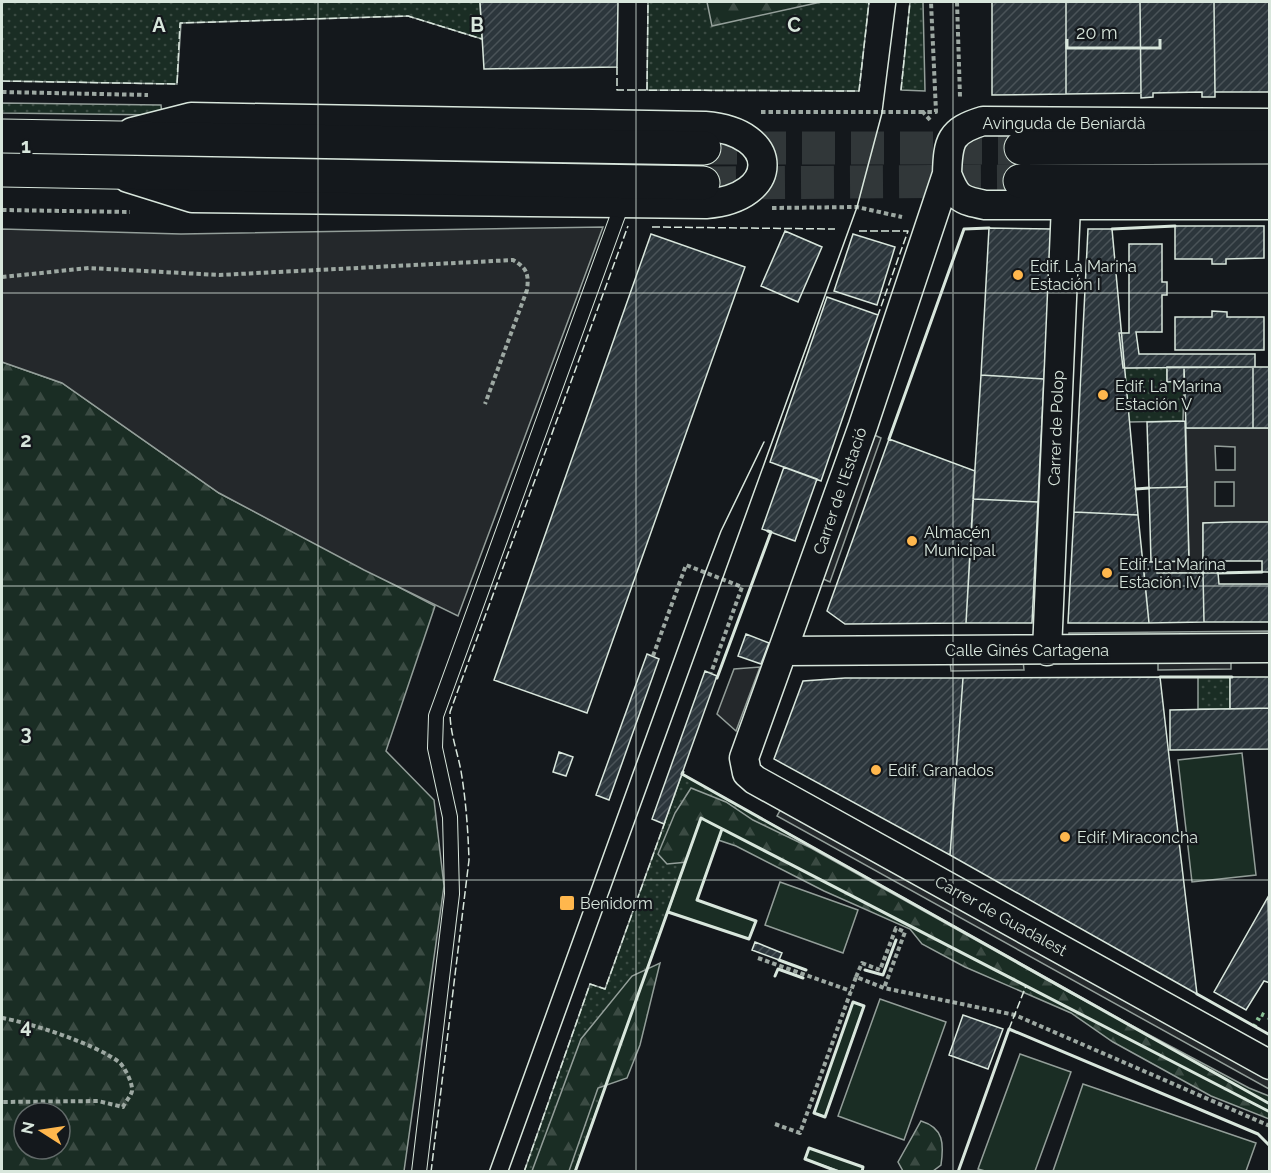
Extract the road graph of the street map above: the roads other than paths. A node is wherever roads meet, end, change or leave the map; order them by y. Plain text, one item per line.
1 (1269, 123) edge
2 (2, 136) edge
3 (107, 138) junction
4 (1269, 147) edge
5 (704, 148) tunnel mouth
6 (1021, 148) tunnel mouth
7 (2, 170) edge
8 (106, 171) junction
9 (946, 174) junction
10 (1020, 181) tunnel mouth
11 (1269, 181) edge
12 (703, 183) tunnel mouth
13 (622, 204) junction
14 (1066, 205) junction
15 (1269, 205) edge
16 (1269, 648) edge
17 (784, 651) junction
18 (1047, 651) junction
19 (744, 758) joint
20 (1269, 1065) edge
21 (419, 1172) edge

1 - 9 street, Avinguda de Beniardà
2 - 3 main road
3 - 5 main road
3 - 13 street
4 - 6 main road, Avinguda de Beniardà
7 - 8 main road
8 - 12 main road
8 - 13 street
9 - 14 street
9 - 17 street, Carrer de l'Estació
10 - 11 main road
13 - 21 lane
14 - 15 street
14 - 18 street, Carrer de Polop
16 - 18 street, Calle Ginés Cartagena
17 - 18 street, Calle Ginés Cartagena
17 - 19 street, Carrer de l'Estació
19 - 20 street, Carrer de Guadalest

